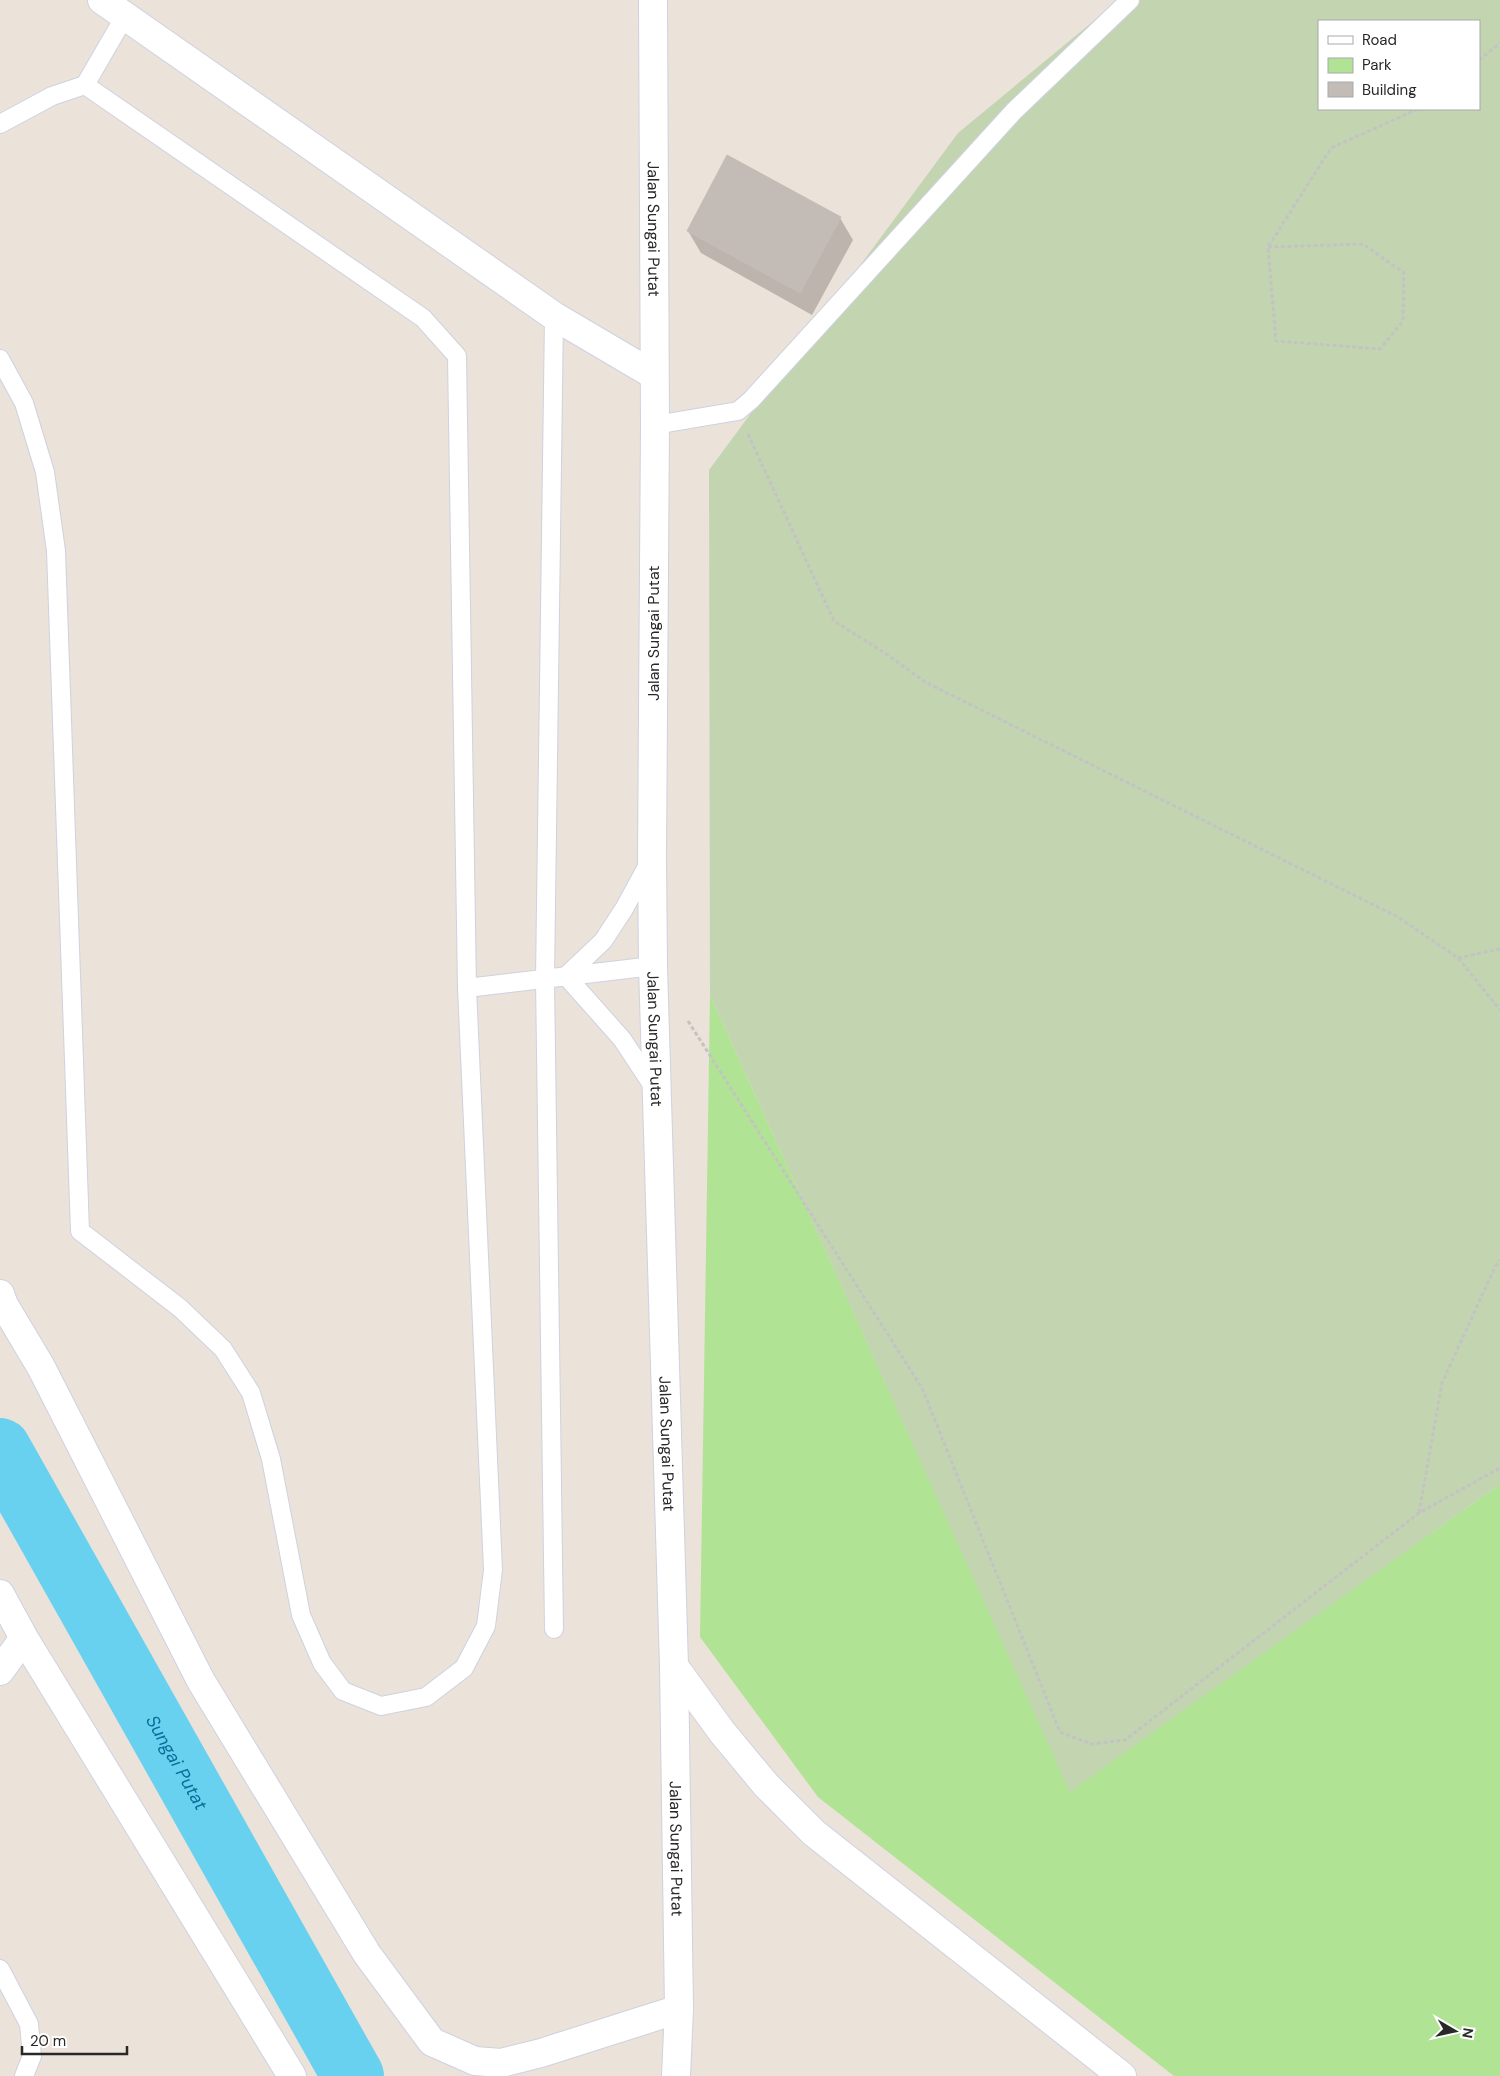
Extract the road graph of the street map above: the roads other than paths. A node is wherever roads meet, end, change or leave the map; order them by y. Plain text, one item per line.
1 (102, 0) edge
2 (652, 0) edge
3 (1130, 0) edge
4 (126, 16) junction
5 (85, 85) junction
6 (0, 124) edge
7 (554, 316) junction
8 (0, 359) edge
9 (654, 376) junction
10 (655, 425) junction
11 (652, 858) junction
12 (653, 966) junction
13 (566, 976) junction
14 (545, 979) junction
15 (467, 988) junction
16 (656, 1090) junction
17 (1, 1302) edge
18 (0, 1594) edge
19 (554, 1629) dead end
20 (24, 1638) junction
21 (674, 1666) junction
22 (0, 1671) edge
23 (0, 1969) edge
24 (679, 2009) junction
25 (24, 2076) edge
26 (292, 2076) edge
27 (676, 2076) edge
28 (1122, 2076) edge

1 - 4 street
2 - 9 street, Jalan Sungai Putat
3 - 10 lane
4 - 5 lane
4 - 7 street
5 - 6 lane
5 - 15 lane
7 - 9 street
7 - 14 lane
8 - 15 lane
9 - 10 street, Jalan Sungai Putat
10 - 11 street, Jalan Sungai Putat
11 - 12 street, Jalan Sungai Putat
11 - 13 lane
12 - 13 lane
12 - 16 street, Jalan Sungai Putat
13 - 14 lane
13 - 16 lane
14 - 15 lane
14 - 19 lane
16 - 21 street, Jalan Sungai Putat
17 - 24 street
18 - 20 street
20 - 22 street
20 - 26 street
21 - 24 street, Jalan Sungai Putat
21 - 28 street
23 - 25 lane
24 - 27 street, Jalan Sungai Putat

